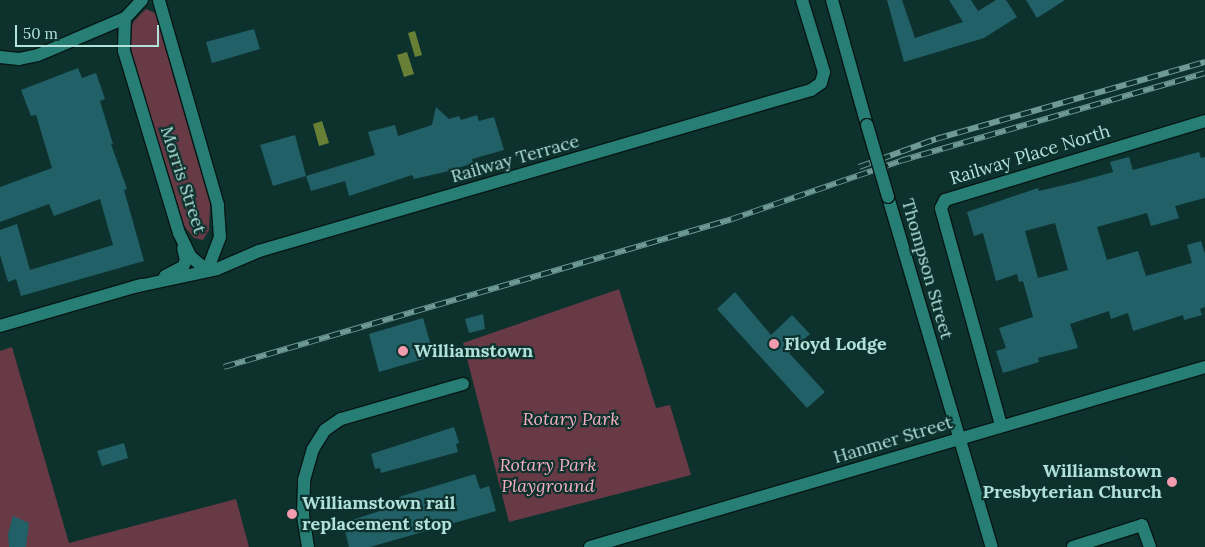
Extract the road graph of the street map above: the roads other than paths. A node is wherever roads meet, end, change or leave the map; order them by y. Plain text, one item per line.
1 (142, 0) edge
2 (159, 0) edge
3 (802, 0) edge
4 (832, 0) edge
5 (125, 18) junction
6 (0, 57) edge
7 (1205, 121) edge
8 (179, 233) junction
9 (207, 272) junction
10 (134, 287) junction
11 (0, 326) edge
12 (1205, 367) edge
13 (463, 384) dead end
14 (1001, 425) junction
15 (960, 438) junction
16 (308, 547) edge
17 (590, 547) edge
18 (992, 547) edge
19 (1073, 547) edge
20 (1150, 547) edge

1 - 5 street
2 - 9 street, Morris Street
3 - 9 street, Railway Terrace
4 - 15 street, Thompson Street, bridge
5 - 6 street
5 - 8 street, Morris Street
7 - 14 street, Railway Place North
8 - 9 street, Morris Street
8 - 10 street, Railway Terrace
9 - 10 street, Railway Terrace
10 - 11 street, Railway Terrace
12 - 14 street, Hanmer Street
13 - 16 street
14 - 15 street, Hanmer Street
15 - 17 street, Hanmer Street
15 - 18 street, Thompson Street
19 - 20 street

